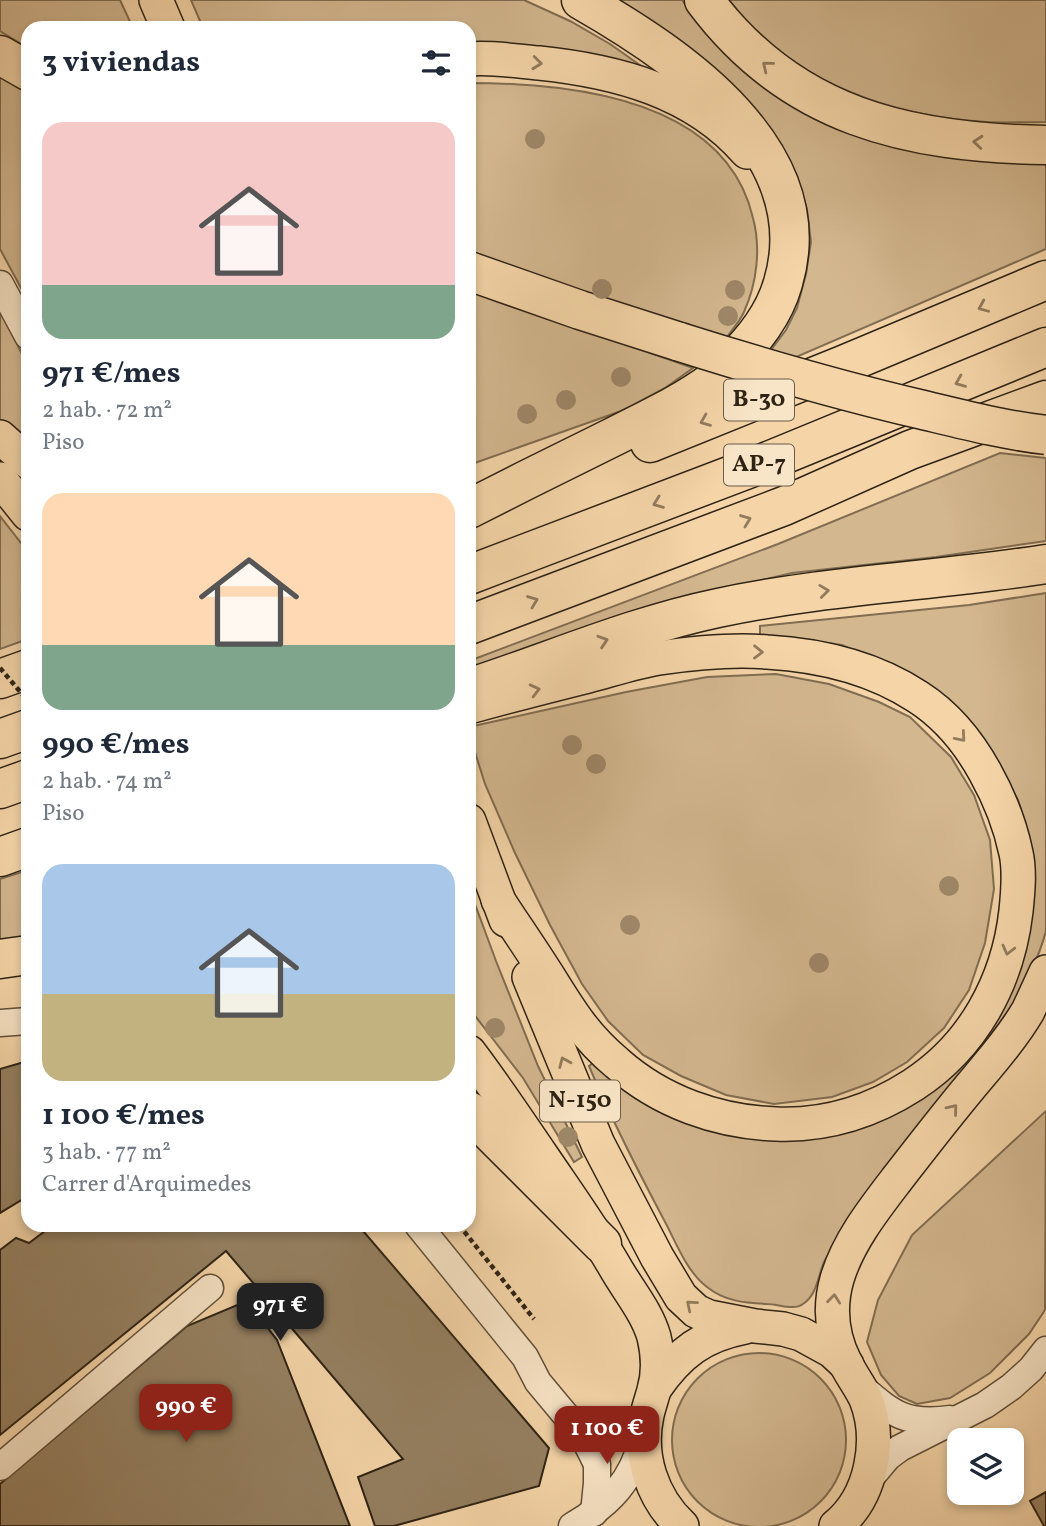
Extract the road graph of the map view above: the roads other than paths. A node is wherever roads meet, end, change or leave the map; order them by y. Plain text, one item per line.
1 (156, 0) edge
2 (581, 0) edge
3 (705, 0) edge
4 (165, 21) edge
5 (0, 55) edge
6 (476, 59) edge
7 (21, 67) edge
8 (1046, 145) edge
9 (789, 225) junction
10 (476, 273) edge
11 (1046, 280) edge
12 (0, 284) edge
13 (21, 323) edge
14 (1046, 347) edge
15 (1046, 400) edge
16 (1046, 435) edge
17 (0, 437) edge
18 (21, 456) edge
19 (0, 479) edge
20 (21, 505) edge
21 (476, 507) edge
22 (476, 508) edge
23 (1046, 564) edge
24 (476, 572) edge
25 (476, 622) edge
26 (21, 672) edge
27 (0, 679) edge
28 (476, 685) edge
29 (476, 705) edge
30 (21, 732) edge
31 (0, 739) edge
32 (21, 782) edge
33 (0, 789) edge
34 (476, 840) edge
35 (21, 850) edge
36 (0, 857) edge
37 (498, 900) junction
38 (21, 957) edge
39 (0, 959) edge
40 (1046, 972) edge
41 (21, 1022) edge
42 (0, 1023) edge
43 (476, 1061) edge
44 (476, 1118) edge
45 (424, 1232) edge
46 (602, 1244) junction
47 (210, 1288) dead end
48 (755, 1326) junction
49 (1046, 1350) edge
50 (853, 1375) junction
51 (655, 1388) junction
52 (959, 1418) junction
53 (644, 1433) junction
54 (0, 1467) edge
55 (866, 1482) junction
56 (583, 1520) edge
57 (838, 1525) edge
58 (682, 1526) edge

1 - 4 main road
2 - 9 highway
8 -> 3 highway
5 - 7 highway
6 -> 9 main road
9 - 21 highway
10 - 16 highway, bridge
11 -> 22 highway, B-30
12 - 13 street
14 -> 24 highway, AP-7
25 -> 15 highway, AP-7
17 - 18 main road
19 - 20 main road
28 -> 23 highway
26 - 27 highway
29 -> 37 main road
30 - 31 highway
32 - 33 highway
34 - 37 main road, N-150
35 - 36 highway
48 -> 37 main road, N-150
38 - 39 highway
50 -> 40 main road
41 - 42 street
43 - 46 main road, N-150
44 - 46 highway
45 - 56 street
46 - 51 main road, N-150
47 - 54 street
48 - 50 main road, N-150
48 - 51 main road, N-150
49 - 52 street
50 - 52 street
50 - 55 main road
51 - 53 main road, N-150
52 - 55 street
53 - 56 street
53 - 58 main road, N-150
55 - 57 main road

